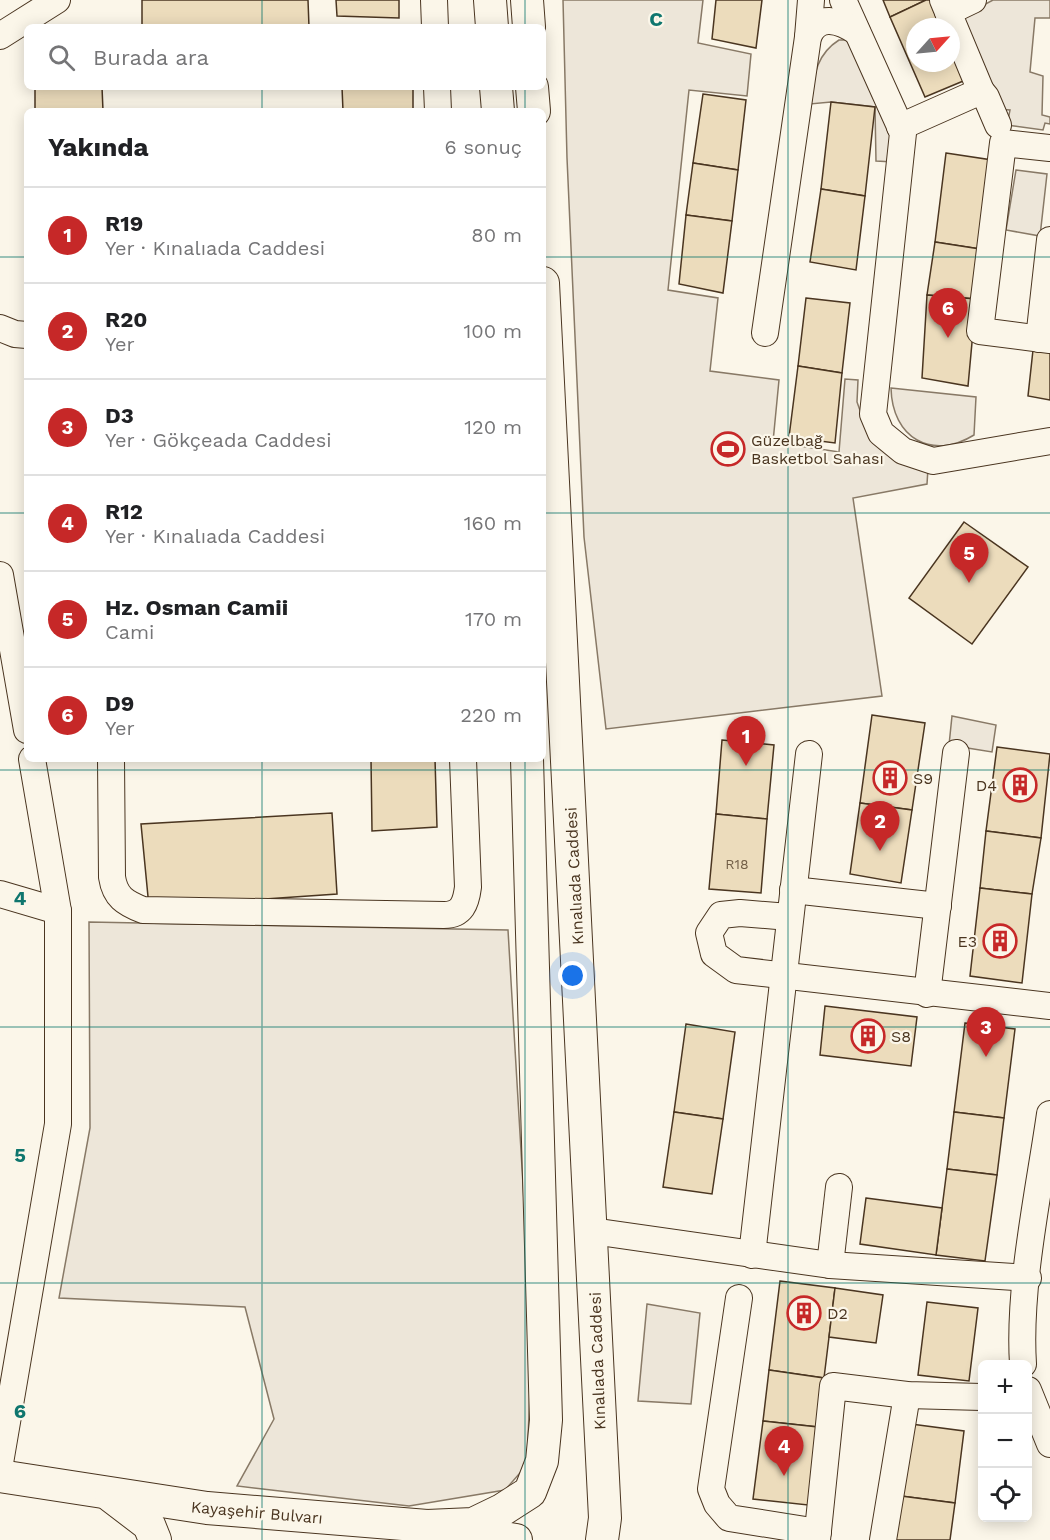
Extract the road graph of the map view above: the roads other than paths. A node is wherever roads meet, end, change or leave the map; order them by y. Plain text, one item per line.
1 (57, 0) edge
2 (434, 0) edge
3 (490, 0) edge
4 (527, 0) edge
5 (811, 0) edge
6 (843, 0) edge
7 (973, 0) edge
8 (945, 6) edge
9 (435, 24) edge
10 (492, 24) edge
11 (529, 24) edge
12 (857, 32) junction
13 (0, 36) edge
14 (808, 37) junction
15 (437, 90) edge
16 (496, 90) edge
17 (532, 90) edge
18 (981, 91) junction
19 (438, 108) edge
20 (498, 108) edge
21 (534, 108) edge
22 (998, 125) dead end
23 (900, 127) junction
24 (1050, 143) edge
25 (1050, 240) edge
26 (0, 328) edge
27 (765, 333) dead end
28 (24, 335) edge
29 (1044, 340) edge
30 (546, 341) edge
31 (1050, 441) edge
32 (0, 575) edge
33 (24, 713) edge
34 (956, 753) dead end
35 (809, 754) dead end
36 (33, 762) edge
37 (111, 762) edge
38 (463, 762) edge
39 (527, 762) edge
40 (793, 890) junction
41 (0, 894) edge
42 (938, 906) junction
43 (58, 911) junction
44 (789, 917) junction
45 (782, 975) junction
46 (927, 994) junction
47 (1050, 1006) edge
48 (1050, 1114) edge
49 (839, 1187) dead end
50 (592, 1231) junction
51 (752, 1255) junction
52 (830, 1265) junction
53 (1028, 1278) junction
54 (739, 1298) dead end
55 (1023, 1360) edge
56 (907, 1395) junction
57 (978, 1397) edge
58 (1032, 1405) edge
59 (1050, 1444) edge
60 (0, 1463) edge
61 (0, 1476) edge
62 (105, 1492) junction
63 (530, 1492) junction
64 (427, 1526) junction
65 (607, 1533) edge
66 (817, 1536) edge
67 (501, 1539) edge
68 (155, 1540) edge
69 (883, 1540) edge

1 - 13 street
2 - 9 street
3 - 10 main road
4 - 11 main road
5 - 14 street
6 - 12 street
7 - 8 street
8 - 18 street
12 - 14 street
12 - 23 street
14 - 27 street
15 - 19 street
16 - 20 main road
17 - 21 main road
18 - 22 street
18 - 23 street
23 - 31 street
24 - 29 street
25 - 29 street
26 - 28 street
30 - 50 main road, Kınalıada Caddesi
32 - 33 street
34 - 42 street
35 - 40 street
36 - 43 street
37 - 38 street
39 - 63 main road
40 - 42 street
40 - 44 street
41 - 43 street
42 - 46 street
43 - 60 street
44 - 45 street
44 - 45 street
45 - 46 street
45 - 51 street
46 - 47 street
48 - 53 street
49 - 52 street
50 - 51 street
50 - 65 main road, Kınalıada Caddesi
51 - 52 street
52 - 53 street
53 - 55 street
54 - 66 street
56 - 57 street
56 - 66 street
56 - 69 street
58 - 59 street
61 - 62 main road, Kayaşehir Bulvarı
62 - 64 main road, Kayaşehir Bulvarı
62 - 68 main road
63 - 64 main road
63 - 67 main road
64 - 67 main road, Kayaşehir Bulvarı

